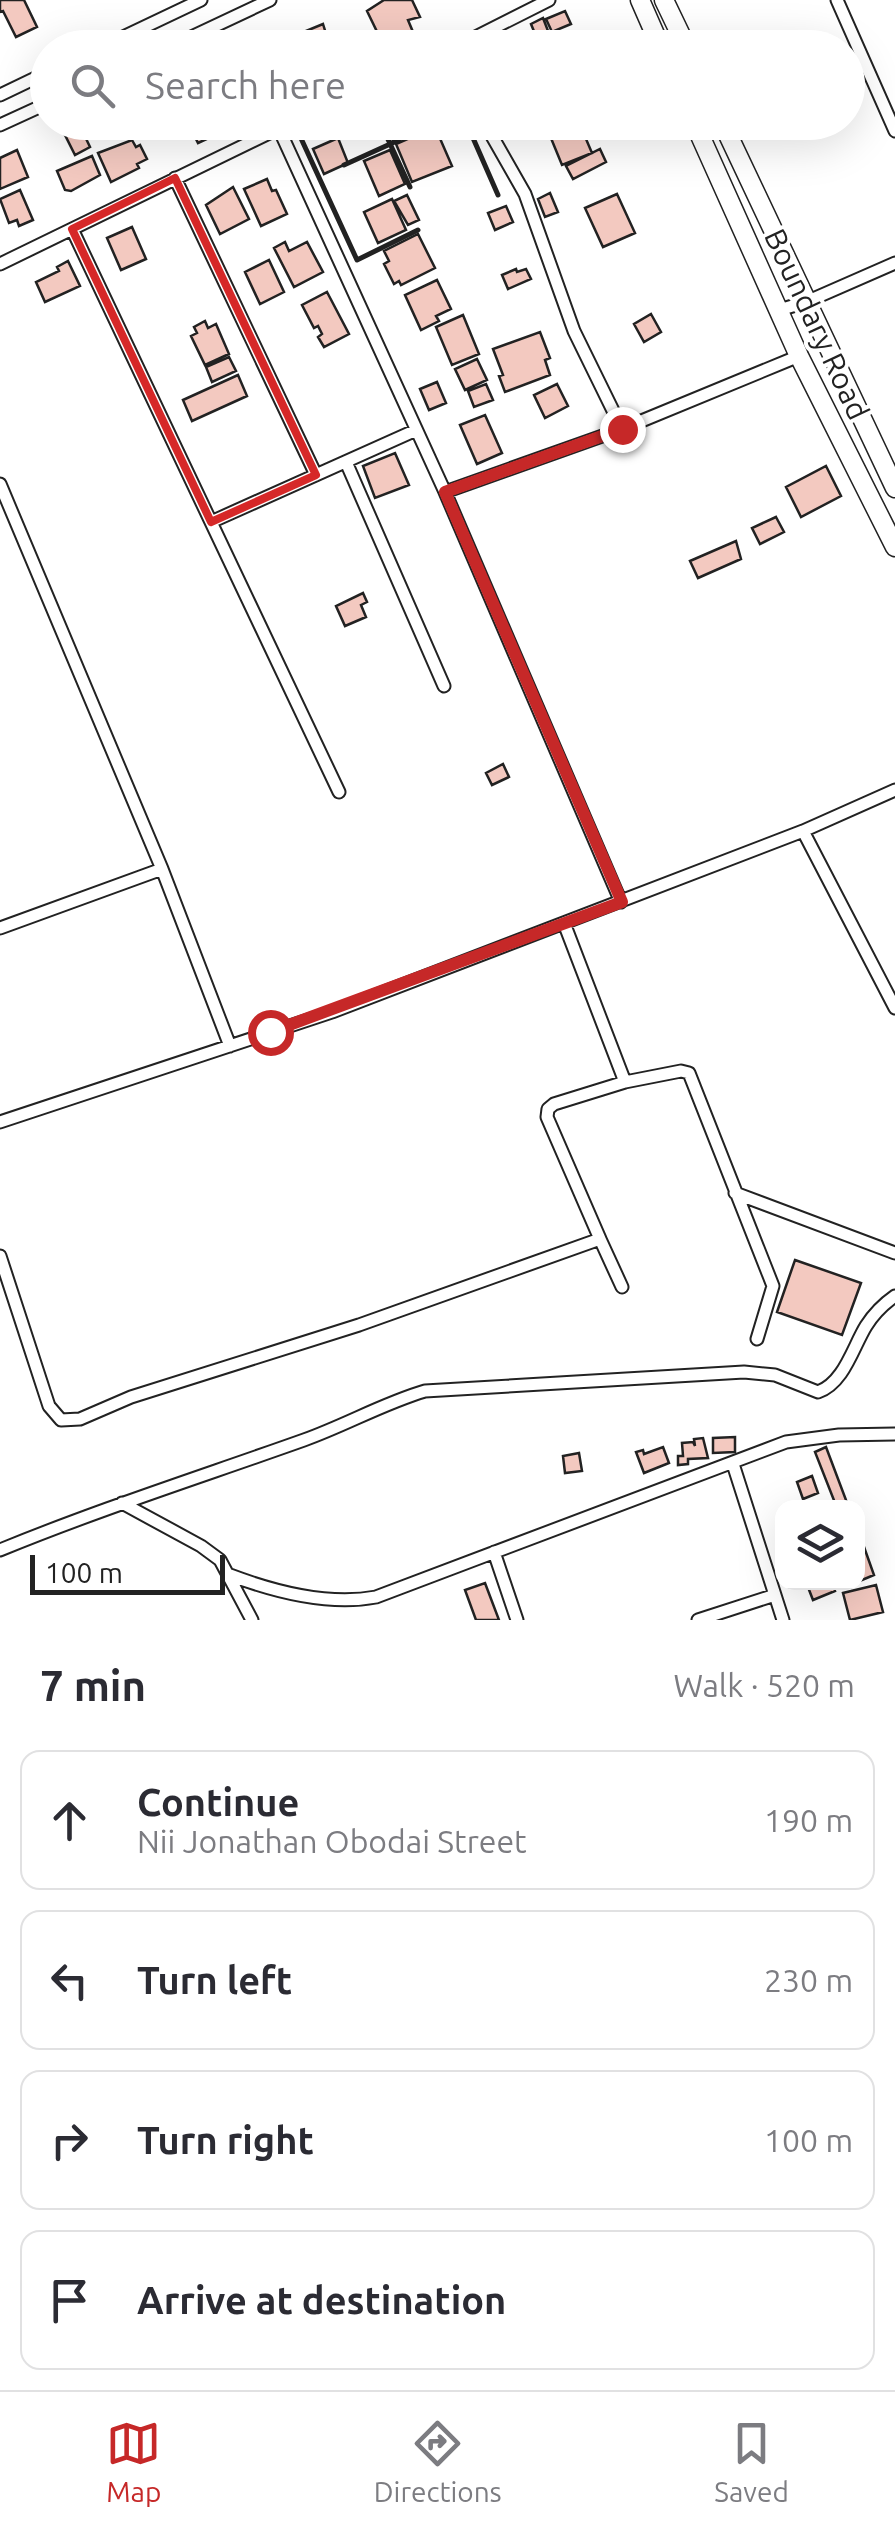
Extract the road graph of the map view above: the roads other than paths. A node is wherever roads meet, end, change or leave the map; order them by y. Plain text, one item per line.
1 (201, 0) edge
2 (270, 0) edge
3 (549, 0) edge
4 (640, 0) edge
5 (664, 0) edge
6 (837, 0) edge
7 (138, 30) edge
8 (206, 30) edge
9 (490, 30) edge
10 (653, 30) edge
11 (678, 30) edge
12 (850, 30) edge
13 (865, 63) edge
14 (30, 81) edge
15 (0, 95) edge
16 (30, 111) edge
17 (0, 125) edge
18 (895, 131) edge
19 (256, 140) edge
20 (284, 140) edge
21 (494, 140) edge
22 (702, 140) edge
23 (730, 140) edge
24 (175, 178) junction
25 (72, 229) junction
26 (895, 263) edge
27 (0, 264) edge
28 (806, 302) junction
29 (780, 310) junction
30 (799, 356) junction
31 (622, 429) junction
32 (414, 431) junction
33 (346, 462) junction
34 (316, 475) junction
35 (0, 484) edge
36 (895, 488) edge
37 (445, 492) junction
38 (211, 522) junction
39 (895, 547) edge
40 (444, 686) dead end
41 (895, 790) edge
42 (339, 792) dead end
43 (803, 831) junction
44 (162, 869) junction
45 (622, 902) junction
46 (564, 924) junction
47 (0, 928) edge
48 (895, 1008) edge
49 (230, 1046) junction
50 (625, 1082) junction
51 (0, 1122) edge
52 (735, 1193) junction
53 (600, 1240) junction
54 (895, 1252) edge
55 (0, 1256) edge
56 (622, 1287) dead end
57 (895, 1296) edge
58 (757, 1338) dead end
59 (895, 1434) edge
60 (733, 1464) junction
61 (122, 1503) junction
62 (0, 1550) edge
63 (494, 1552) junction
64 (230, 1576) junction
65 (263, 1588) junction
66 (775, 1594) junction
67 (245, 1605) junction
68 (252, 1620) edge
69 (517, 1620) edge
70 (698, 1620) edge
71 (784, 1620) edge

1 - 7 street
2 - 8 street
3 - 9 street
4 - 10 main road
5 - 11 main road
6 - 12 street
13 - 18 street
14 - 15 street
16 - 17 street
19 - 24 street
20 - 32 street
21 - 31 street
22 - 29 main road, Boundary Road
23 - 28 main road, Boundary Road
24 - 25 street
24 - 34 street
25 - 27 street
25 - 38 street
26 - 28 street
28 - 29 street
28 - 36 main road, Boundary Road
29 - 30 main road, Boundary Road
30 - 31 street
30 - 39 main road, Boundary Road
31 - 37 street
32 - 33 street
32 - 37 street
33 - 34 street
33 - 40 street
34 - 38 street
35 - 44 street
37 - 45 street
38 - 42 street
41 - 43 street
43 - 45 street
43 - 48 street
44 - 47 street
44 - 49 street
45 - 46 street
46 - 49 street
46 - 50 street
49 - 51 street
50 - 52 street
50 - 53 street
52 - 54 street
52 - 58 street
53 - 55 street
53 - 56 street
57 - 61 street
59 - 60 street
60 - 63 street
60 - 66 street
61 - 62 street
61 - 64 street
63 - 65 street
63 - 69 street
64 - 65 street
64 - 67 street
65 - 67 street
66 - 70 street
66 - 71 street
67 - 68 street

